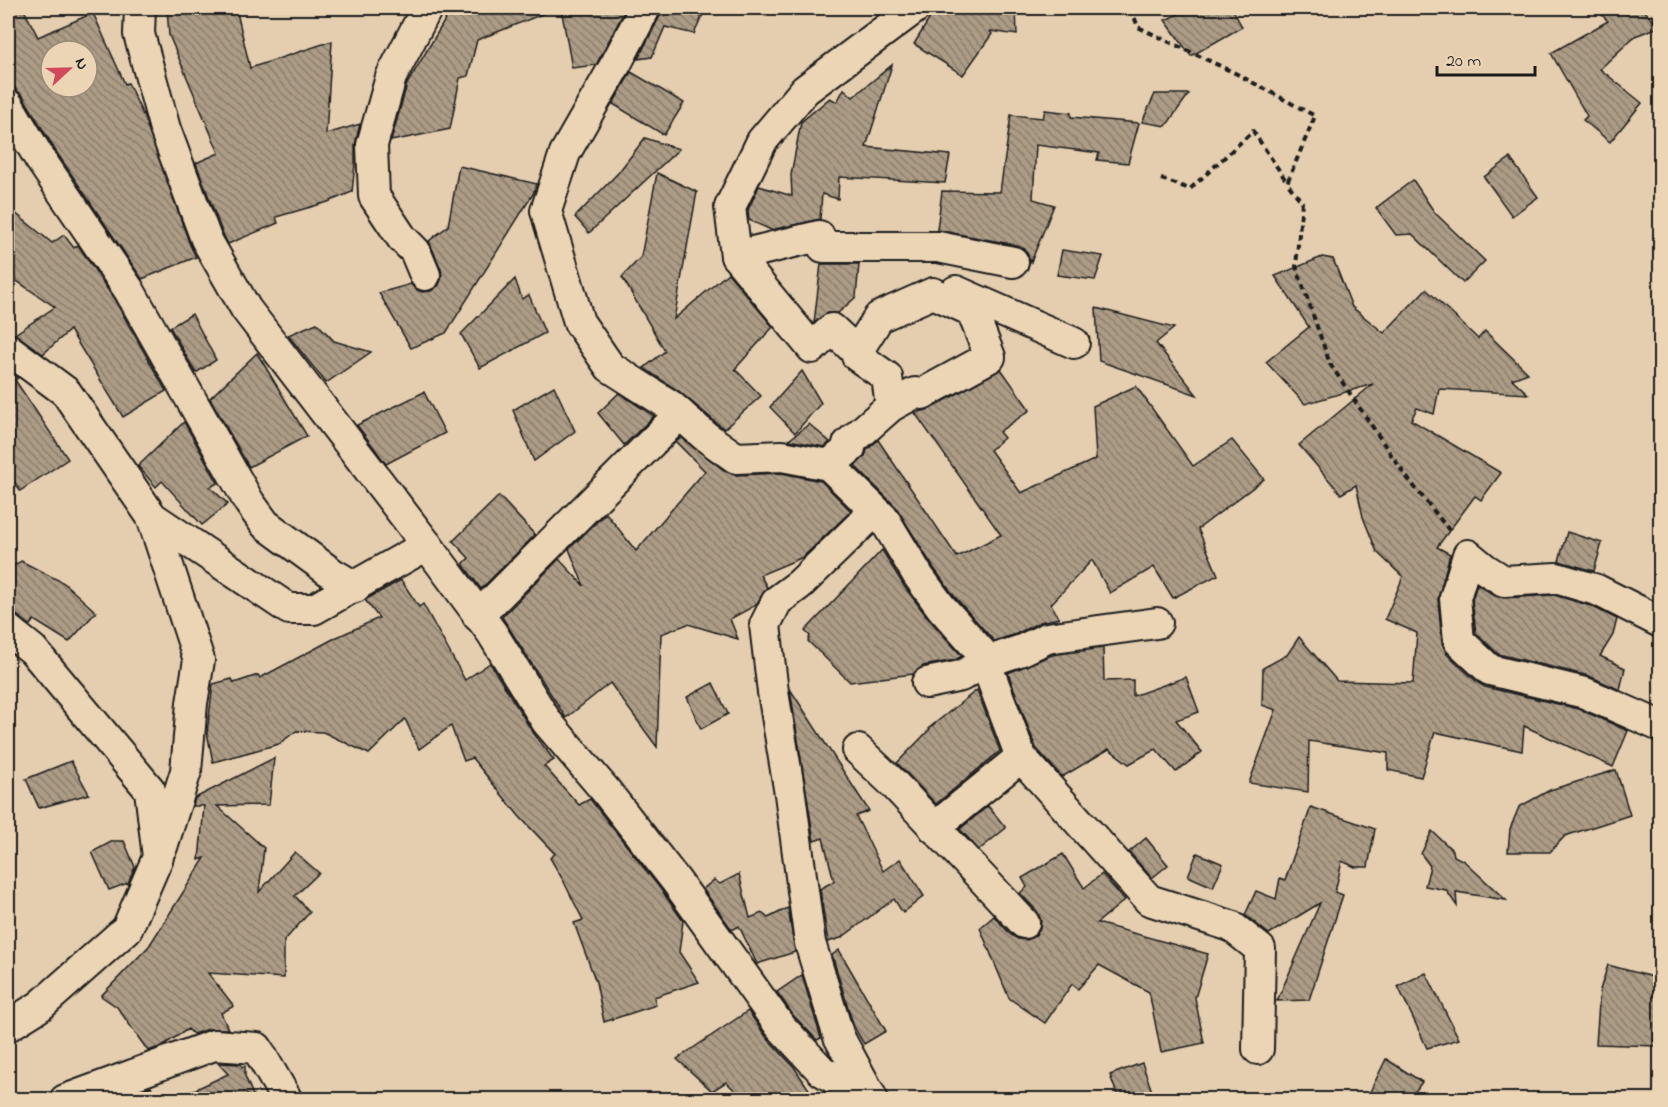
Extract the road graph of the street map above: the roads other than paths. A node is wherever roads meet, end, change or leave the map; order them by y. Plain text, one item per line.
1 (140, 8) edge
2 (427, 8) edge
3 (645, 8) edge
4 (915, 8) edge
5 (8, 105) edge
6 (736, 256) junction
7 (1013, 262) dead end
8 (425, 275) dead end
9 (933, 293) junction
10 (1074, 343) dead end
11 (8, 349) edge
12 (857, 352) junction
13 (891, 406) junction
14 (680, 414) junction
15 (829, 465) junction
16 (875, 511) junction
17 (152, 517) junction
18 (427, 545) junction
19 (355, 587) junction
20 (478, 616) junction
21 (1660, 621) edge
22 (1157, 623) dead end
23 (8, 630) edge
24 (986, 662) junction
25 (927, 684) dead end
26 (1660, 726) edge
27 (858, 750) dead end
28 (1021, 757) junction
29 (934, 828) junction
30 (158, 857) junction
31 (1024, 923) dead end
32 (8, 1026) edge
33 (1258, 1049) dead end
34 (65, 1100) edge
35 (287, 1100) edge
36 (872, 1100) edge

1 - 18 street
2 - 8 street
3 - 14 street
4 - 6 street
5 - 19 street
6 - 7 street
6 - 12 street
9 - 10 street
9 - 12 street
9 - 13 street
11 - 17 street
12 - 13 street
13 - 15 street
14 - 15 street
14 - 20 street
15 - 16 street
16 - 24 street
16 - 36 street
17 - 19 street
17 - 30 street
18 - 19 street
18 - 20 street
20 - 36 street
21 - 26 street
22 - 24 street
23 - 30 street
24 - 25 street
24 - 28 street
27 - 29 street
28 - 29 street
28 - 33 street
29 - 31 street
30 - 32 street
34 - 35 street

